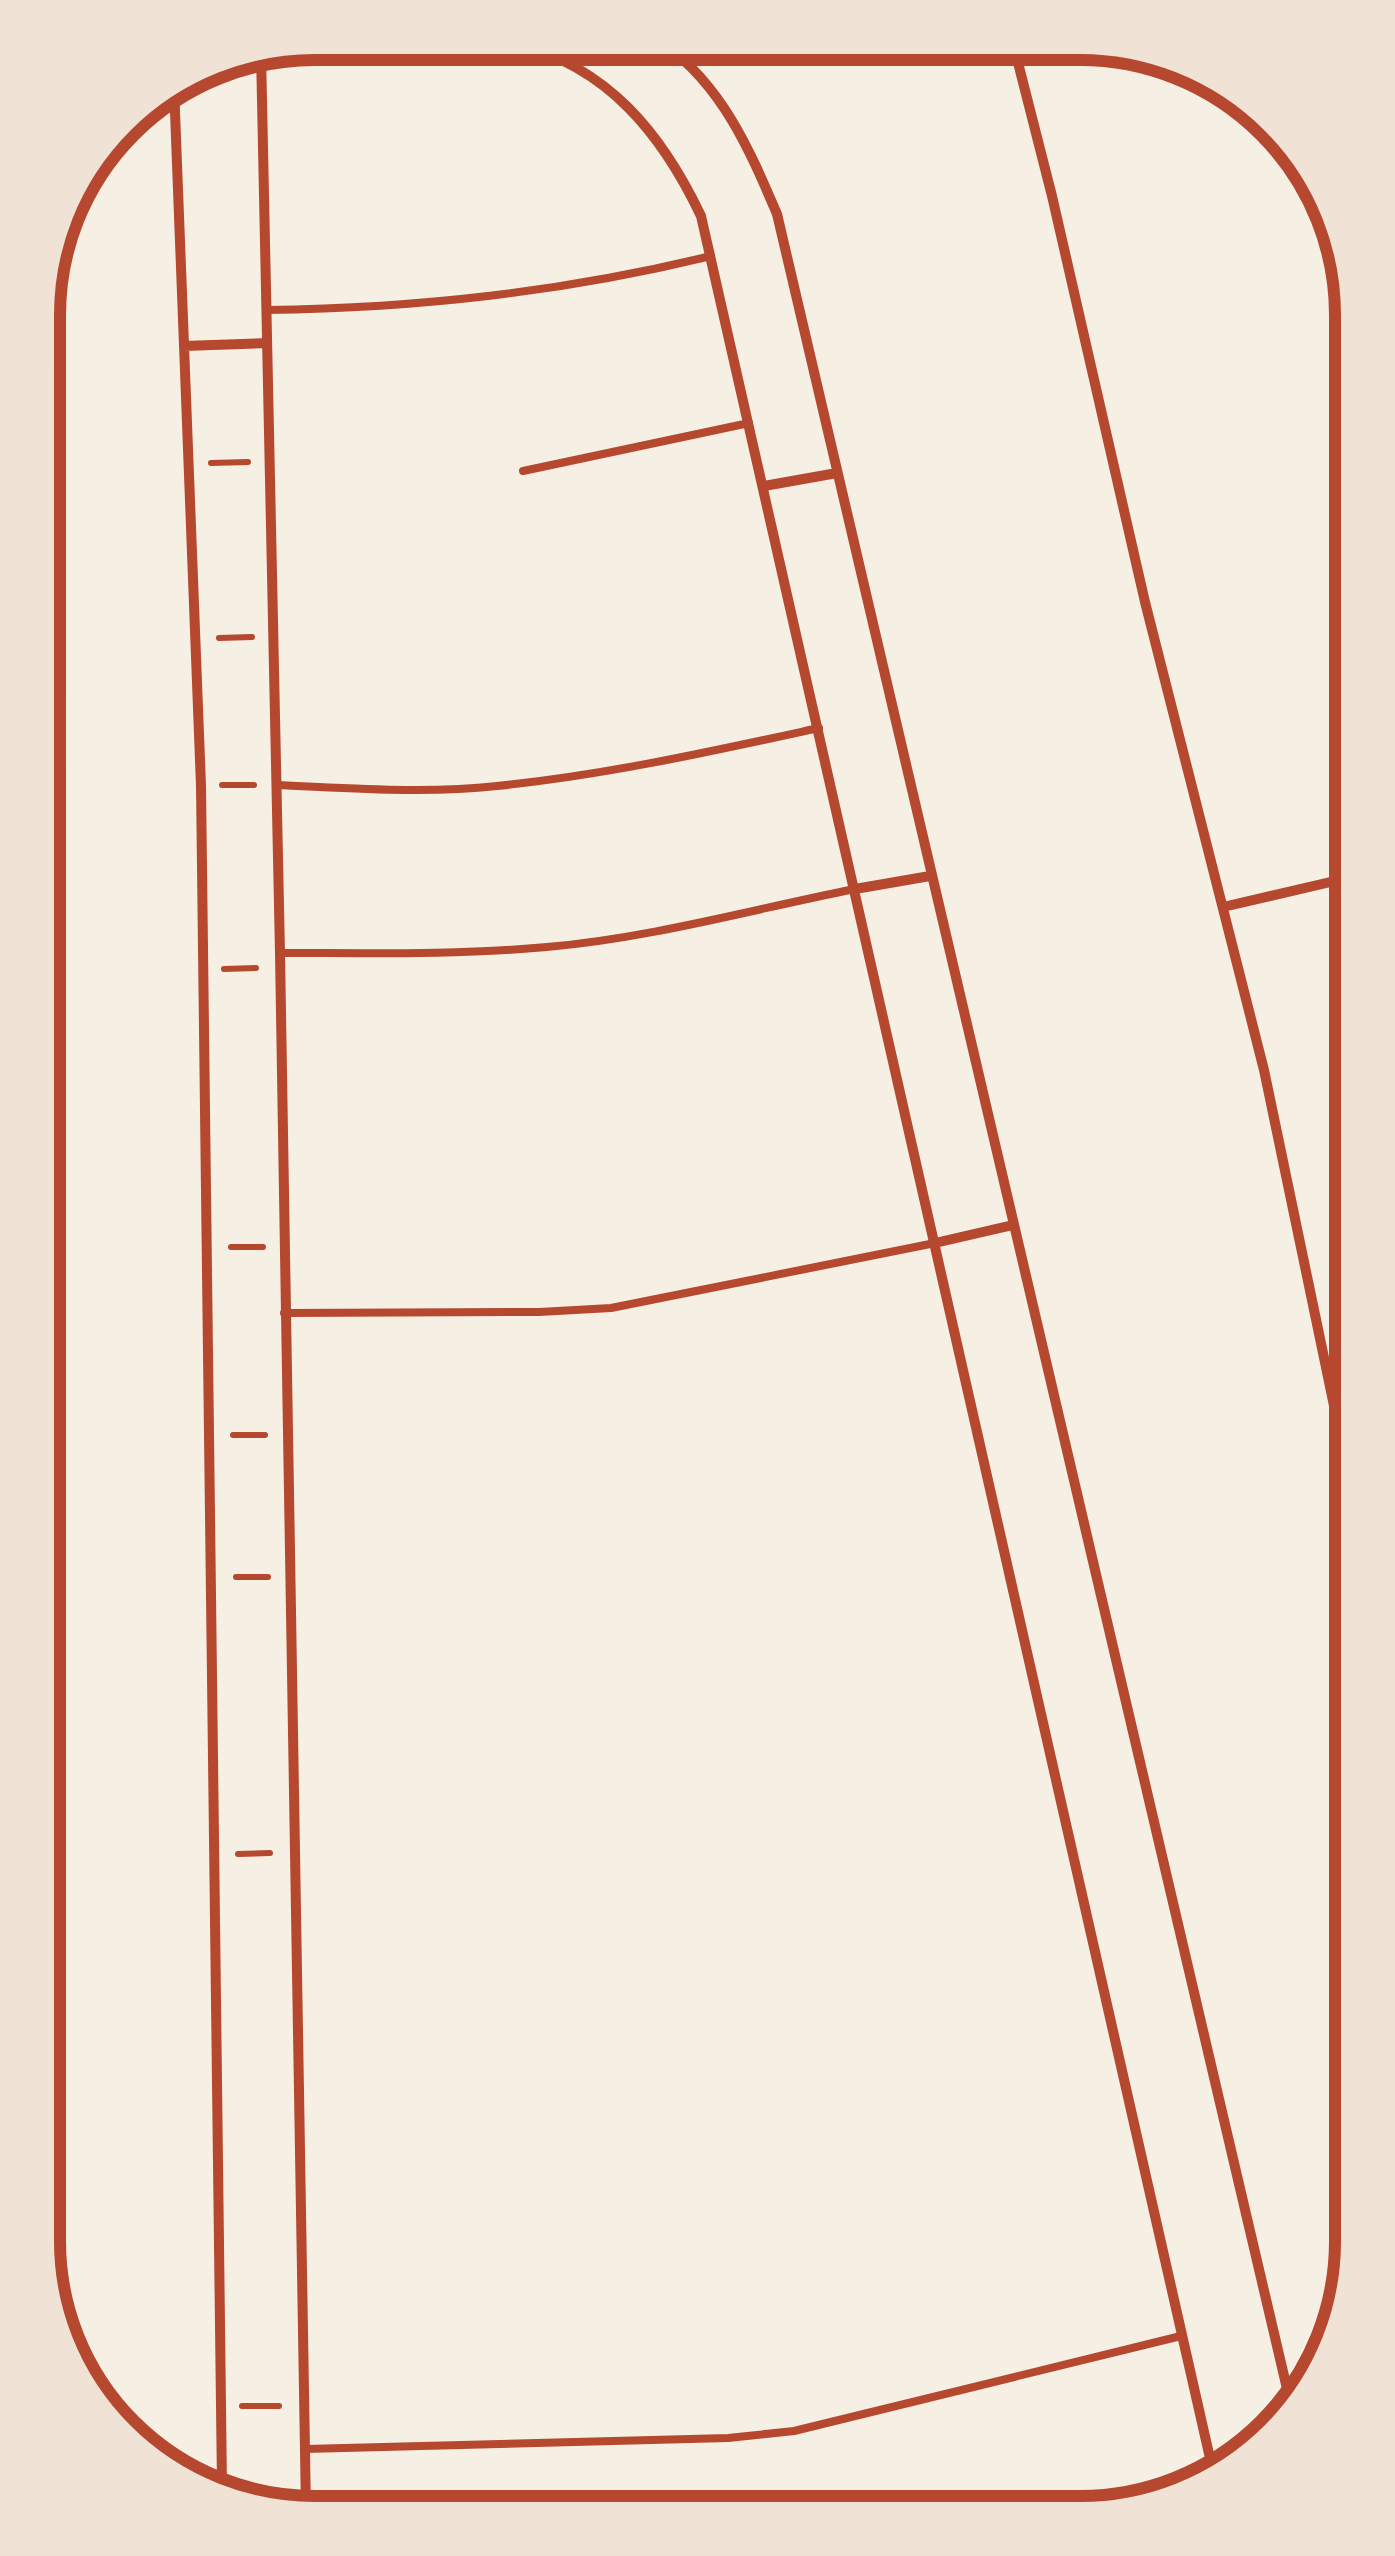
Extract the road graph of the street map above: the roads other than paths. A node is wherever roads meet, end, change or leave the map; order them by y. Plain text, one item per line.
1 (556, 60) edge
2 (686, 60) edge
3 (1017, 60) edge
4 (261, 66) edge
5 (175, 102) edge
6 (711, 256) junction
7 (266, 310) junction
8 (268, 343) junction
9 (184, 346) junction
10 (749, 423) junction
11 (524, 471) dead end
12 (837, 473) junction
13 (764, 486) junction
14 (819, 728) junction
15 (276, 784) junction
16 (930, 876) junction
17 (1335, 882) edge
18 (855, 889) junction
19 (1222, 907) junction
20 (280, 954) junction
21 (1013, 1225) junction
22 (935, 1244) junction
23 (284, 1313) junction
24 (1334, 1408) edge
25 (1181, 2336) junction
26 (1287, 2389) edge
27 (305, 2449) junction
28 (1210, 2460) edge
29 (222, 2478) edge
30 (306, 2495) edge

1 - 6 street
2 - 12 street
3 - 19 street
4 - 7 street
5 - 9 street
6 - 7 lane
6 - 10 street
7 - 8 street
8 - 9 street
8 - 15 street
9 - 29 street
10 - 11 lane
10 - 13 street
12 - 13 street
12 - 16 street
13 - 14 street
14 - 15 lane
14 - 18 street
15 - 20 street
16 - 18 street
16 - 21 street
17 - 19 street
18 - 20 lane
18 - 22 street
19 - 24 street
20 - 23 street
21 - 22 street
21 - 26 street
22 - 23 lane
22 - 25 street
23 - 27 street
25 - 27 lane
25 - 28 street
27 - 30 street

